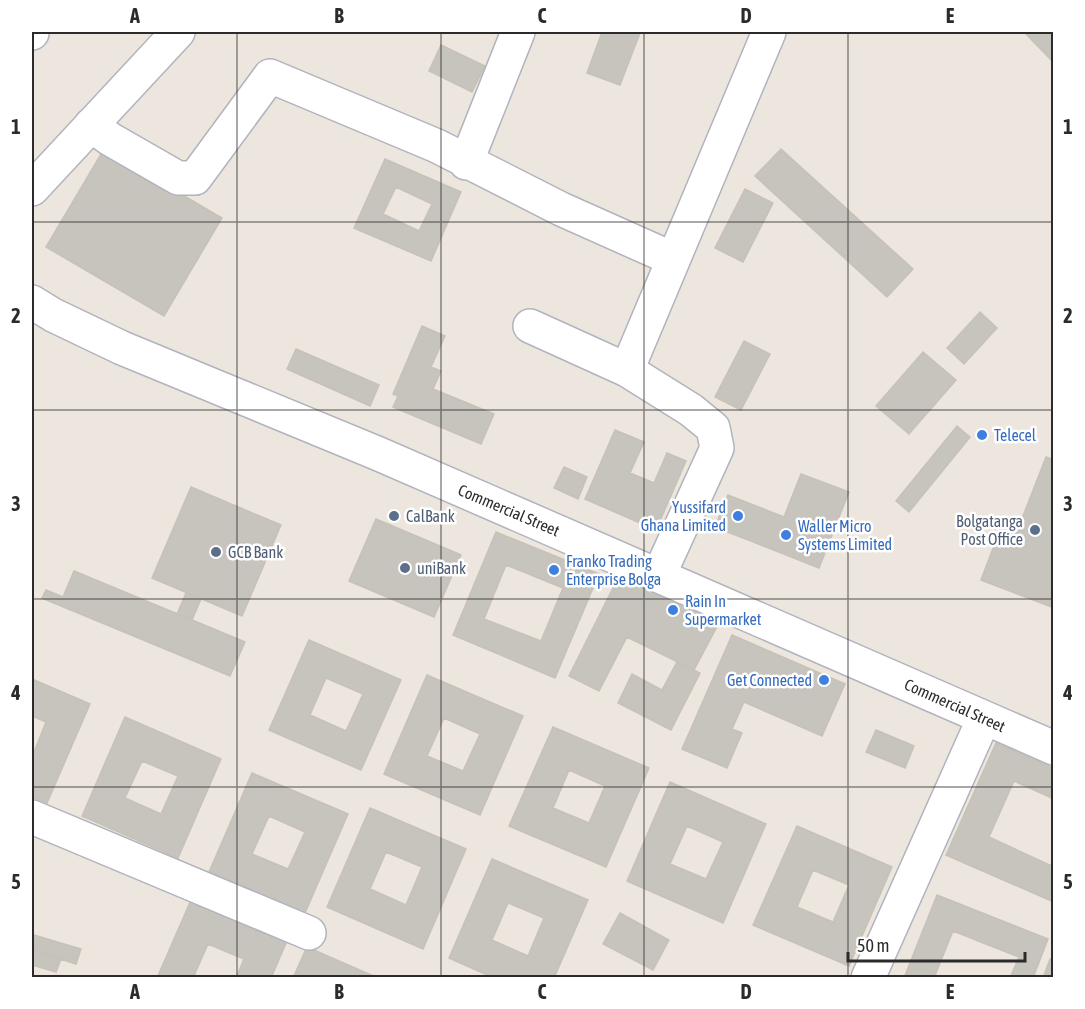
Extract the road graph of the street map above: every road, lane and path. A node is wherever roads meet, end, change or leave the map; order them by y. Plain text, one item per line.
1 (178, 32) edge
2 (518, 32) edge
3 (769, 32) edge
4 (91, 125) junction
5 (466, 163) junction
6 (32, 189) edge
7 (674, 259) junction
8 (32, 302) edge
9 (530, 326) dead end
10 (627, 370) junction
11 (659, 575) junction
12 (984, 718) junction
13 (1053, 748) edge
14 (32, 818) edge
15 (309, 933) dead end
16 (868, 978) edge

1 - 4 street
2 - 5 street
3 - 7 street
4 - 5 street
4 - 6 street
5 - 7 street
7 - 10 street
8 - 11 street, Commercial Street
9 - 10 street
10 - 11 street
11 - 12 street, Commercial Street
12 - 13 street, Commercial Street
12 - 16 street
14 - 15 street

